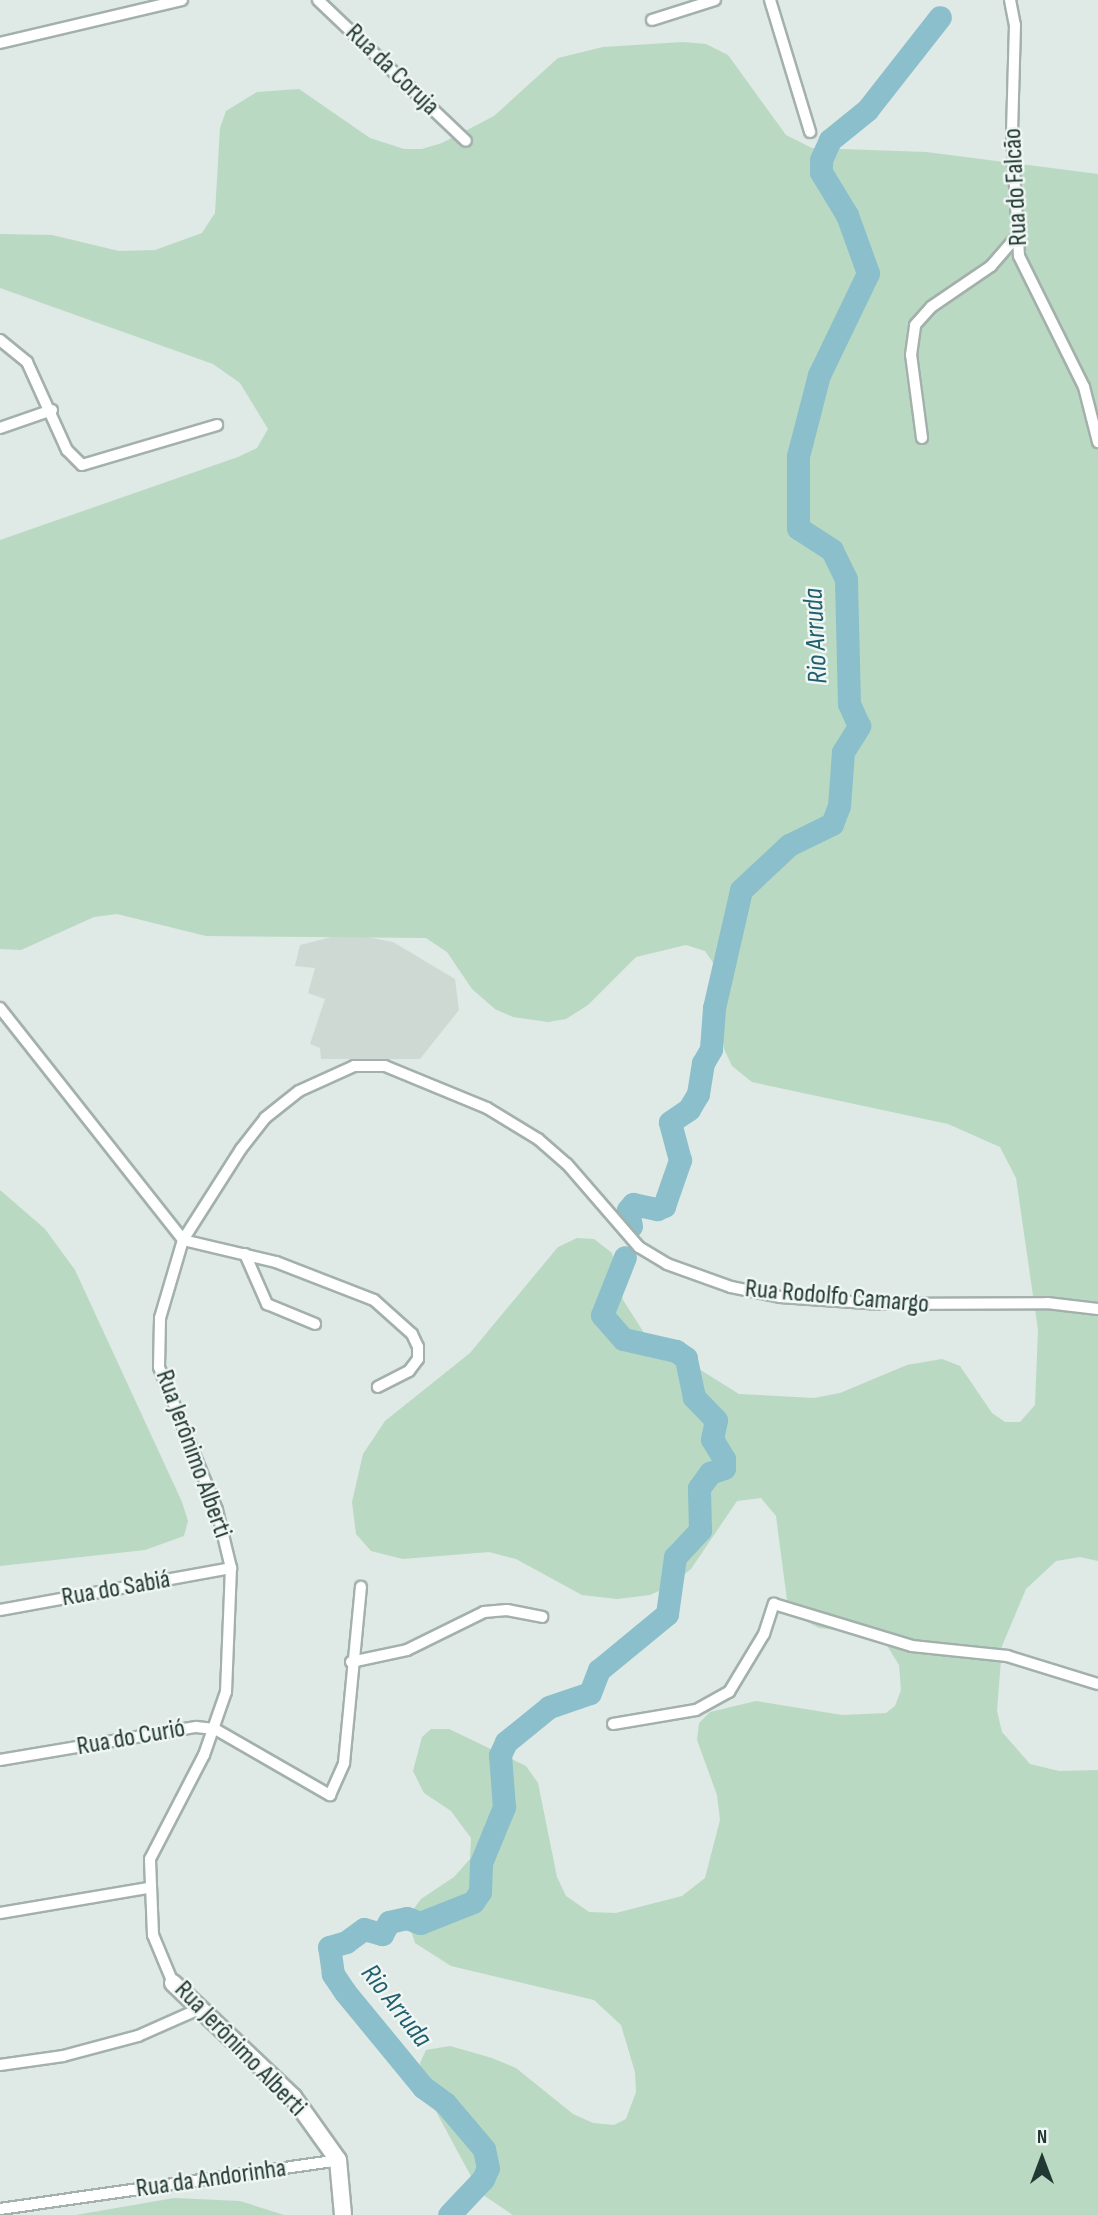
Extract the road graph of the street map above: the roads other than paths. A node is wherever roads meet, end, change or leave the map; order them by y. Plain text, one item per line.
1 (182, 0) edge
2 (318, 0) edge
3 (715, 0) edge
4 (770, 0) edge
5 (1010, 0) edge
6 (652, 20) dead end
7 (0, 43) edge
8 (810, 132) dead end
9 (466, 141) dead end
10 (1016, 237) junction
11 (0, 340) edge
12 (52, 410) junction
13 (217, 425) dead end
14 (0, 428) edge
15 (922, 438) dead end
16 (1098, 442) edge
17 (0, 1008) edge
18 (183, 1240) junction
19 (245, 1254) junction
20 (1098, 1309) edge
21 (315, 1324) dead end
22 (378, 1387) dead end
23 (231, 1568) junction
24 (361, 1587) dead end
25 (0, 1610) edge
26 (542, 1617) dead end
27 (351, 1662) junction
28 (1098, 1684) edge
29 (613, 1724) dead end
30 (215, 1729) junction
31 (0, 1760) edge
32 (148, 1888) junction
33 (0, 1913) edge
34 (173, 1983) joint
35 (199, 2009) junction
36 (0, 2065) edge
37 (338, 2160) junction
38 (0, 2209) edge
39 (342, 2215) edge

1 - 7 street
2 - 9 street, Rua da Coruja
3 - 6 street
4 - 8 street
5 - 10 street, Rua do Falcão
10 - 15 street
10 - 16 street, Rua do Falcão
11 - 12 street
12 - 13 street
12 - 14 street
17 - 18 street
18 - 19 street
18 - 20 street, Rua Rodolfo Camargo
18 - 23 street, Rua Jerônimo Alberti
19 - 21 street
19 - 22 street
23 - 25 street, Rua do Sabiá
23 - 30 street, Rua Jerônimo Alberti
24 - 27 street
26 - 27 street
27 - 30 street, Rua do Curió
28 - 29 street
30 - 31 street, Rua do Curió
30 - 32 street, Rua Jerônimo Alberti
32 - 33 street
32 - 34 street, Rua Jerônimo Alberti
34 - 35 street, Rua Jerônimo Alberti
35 - 36 street
35 - 37 street, Rua Jerônimo Alberti
37 - 38 street, Rua da Andorinha
37 - 39 street

